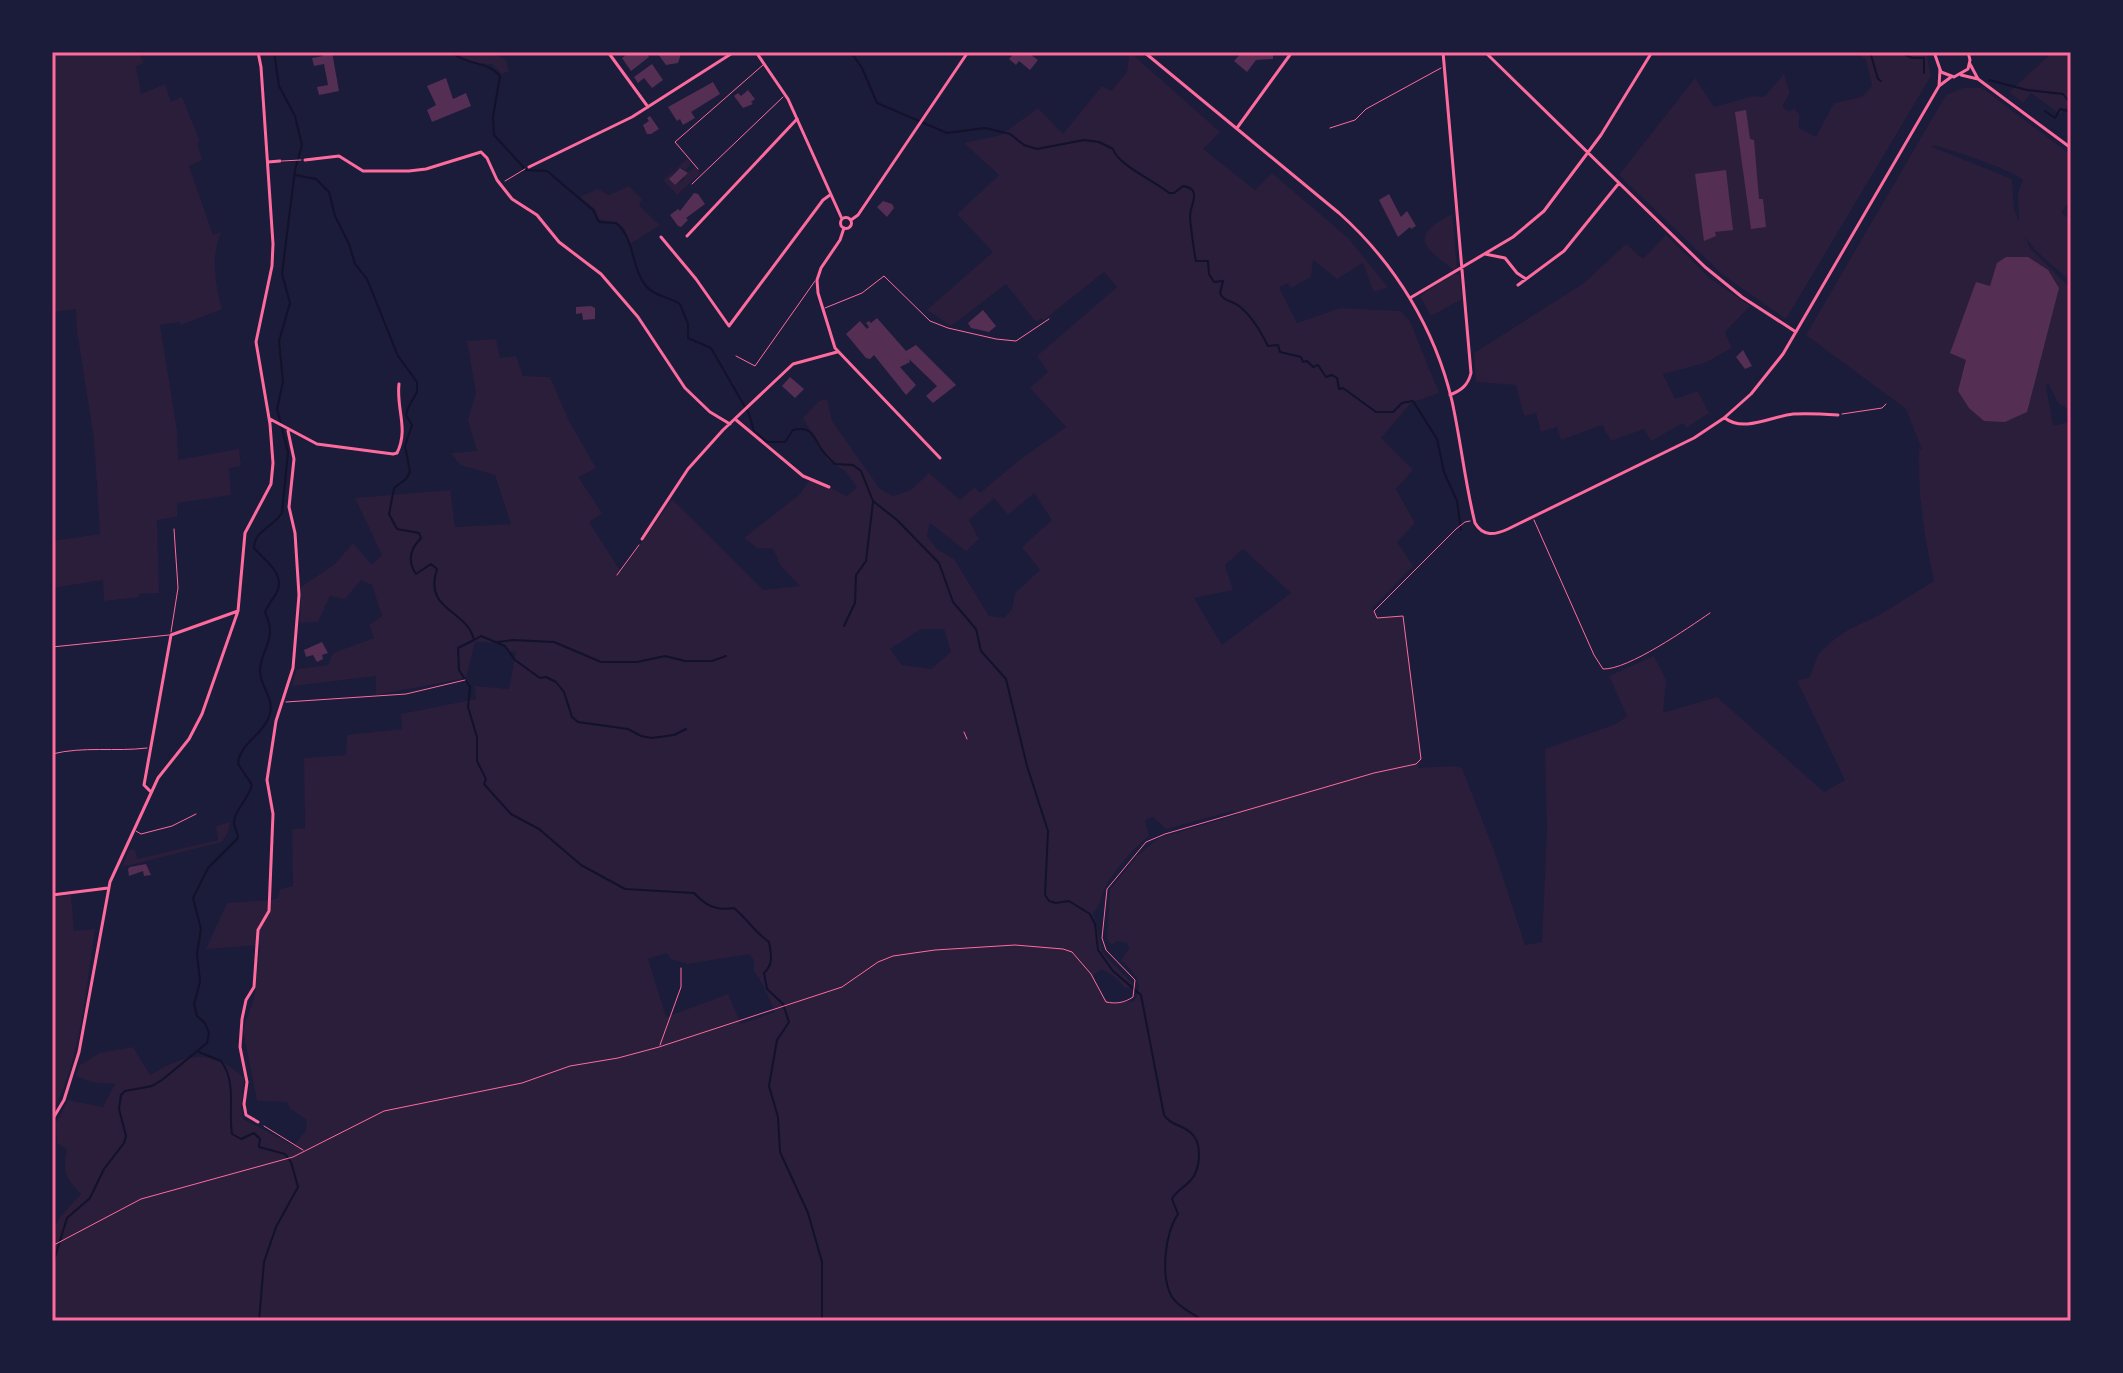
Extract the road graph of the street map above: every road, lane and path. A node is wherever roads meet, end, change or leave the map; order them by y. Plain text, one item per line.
1 (258, 52) edge
2 (608, 52) edge
3 (734, 52) edge
4 (756, 52) edge
5 (968, 52) edge
6 (1144, 52) edge
7 (1292, 52) edge
8 (1443, 52) edge
9 (1485, 52) edge
10 (1652, 52) edge
11 (1936, 52) edge
12 (1971, 52) edge
13 (1970, 61) junction
14 (765, 63) junction
15 (1444, 68) junction
16 (1940, 70) junction
17 (1961, 75) junction
18 (1951, 77) junction
19 (1978, 79) junction
20 (1939, 86) junction
21 (786, 95) junction
22 (648, 107) junction
23 (797, 119) junction
24 (1237, 128) junction
25 (1330, 128) dead end
26 (2071, 148) edge
27 (1589, 152) junction
28 (305, 160) joint
29 (280, 161) joint
30 (268, 162) junction
31 (529, 167) joint
32 (698, 169) dead end
33 (1619, 183) junction
34 (692, 184) dead end
35 (500, 185) junction
36 (830, 195) junction
37 (842, 219) junction
38 (851, 220) junction
39 (844, 228) junction
40 (687, 236) dead end
41 (661, 237) dead end
42 (1485, 254) junction
43 (1462, 267) junction
44 (1526, 279) junction
45 (817, 280) junction
46 (1518, 285) dead end
47 (1410, 298) junction
48 (823, 309) junction
49 (1049, 319) dead end
50 (1796, 332) junction
51 (837, 352) junction
52 (736, 356) dead end
53 (399, 384) dead end
54 (1450, 395) junction
55 (1886, 404) dead end
56 (1838, 415) joint
57 (1724, 418) junction
58 (270, 419) junction
59 (735, 419) junction
60 (730, 424) junction
61 (287, 430) junction
62 (940, 458) dead end
63 (829, 487) dead end
64 (1533, 517) junction
65 (1471, 521) dead end
66 (174, 529) dead end
67 (642, 539) joint
68 (617, 575) dead end
69 (238, 611) junction
70 (1710, 613) dead end
71 (171, 635) junction
72 (52, 647) edge
73 (465, 680) dead end
74 (283, 702) junction
75 (964, 732) dead end
76 (967, 739) dead end
77 (150, 748) junction
78 (52, 754) edge
79 (151, 792) junction
80 (196, 814) dead end
81 (134, 830) junction
82 (108, 888) junction
83 (52, 895) edge
84 (681, 968) dead end
85 (659, 1047) junction
86 (52, 1120) edge
87 (258, 1122) joint
88 (303, 1150) junction
89 (52, 1246) edge

1 - 30 street
2 - 22 street
3 - 22 street
4 - 14 street
5 - 38 street
6 - 24 street
7 - 24 street
8 - 15 street
9 - 27 street
10 - 27 street
11 - 16 street
12 - 13 street
13 - 17 street
13 - 19 street
14 - 21 street
14 - 32 lane
15 - 25 lane
15 - 43 street
16 - 18 street
16 - 20 street
17 - 18 street
17 - 19 street
18 - 20 street
19 - 26 street
20 - 50 street
21 - 23 street
21 - 34 lane
22 - 31 street
23 - 36 street
23 - 40 street
24 - 47 street
27 - 33 street
27 - 42 street
28 - 29 lane
28 - 35 street
29 - 30 street
30 - 58 street
31 - 35 path
33 - 44 street
33 - 50 street
35 - 60 street
36 - 37 street
36 - 41 street
37 - 38 street
37 - 39 street
38 - 39 street
39 - 45 street
42 - 43 street
42 - 44 street
43 - 47 street
43 - 54 street
44 - 46 street
45 - 48 street
45 - 52 lane
47 - 54 street
48 - 49 lane
48 - 51 street
50 - 57 street
51 - 59 street
51 - 62 street
53 - 61 street
54 - 64 street
55 - 56 path
56 - 57 street
57 - 64 street
58 - 61 street
58 - 69 street
59 - 60 street
59 - 63 street
60 - 67 street
61 - 74 street
64 - 70 lane
65 - 85 path
66 - 71 lane
67 - 68 path
69 - 71 street
69 - 79 street
71 - 72 lane
71 - 77 street
73 - 74 lane
74 - 87 street
75 - 76 path
77 - 78 lane
77 - 79 street
79 - 81 street
80 - 81 lane
81 - 82 street
82 - 83 street
82 - 86 street
84 - 85 path
85 - 88 path
87 - 88 path
88 - 89 path

